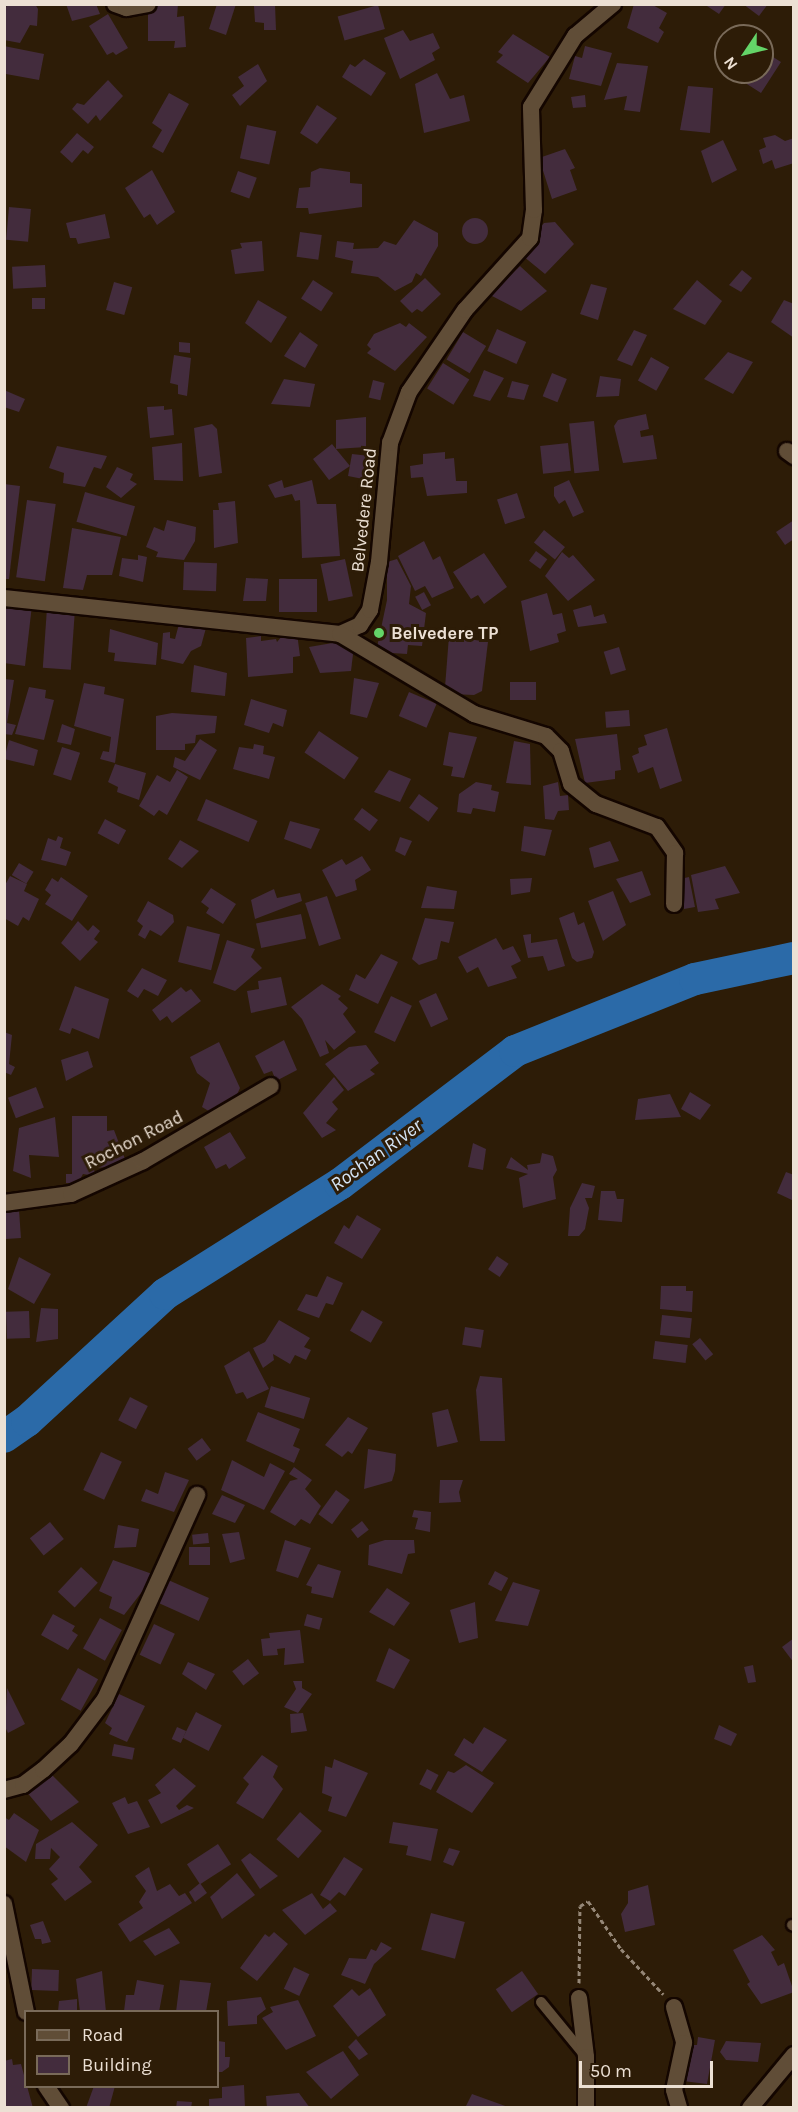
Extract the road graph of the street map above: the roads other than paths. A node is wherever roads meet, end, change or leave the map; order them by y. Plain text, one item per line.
1 (115, 4) edge
2 (148, 4) edge
3 (613, 4) edge
4 (4, 598) edge
5 (340, 634) junction
6 (674, 904) dead end
7 (271, 1086) dead end
8 (4, 1203) edge
9 (197, 1495) dead end
10 (4, 1790) edge
11 (4, 1904) edge
12 (579, 1998) road end
13 (541, 2002) dead end
14 (674, 2007) road end
15 (26, 2010) edge
16 (794, 2055) edge
17 (586, 2057) junction
18 (586, 2108) edge
19 (679, 2108) edge
20 (750, 2108) edge

1 - 2 street
3 - 5 street, Belvedere Road
4 - 5 street
5 - 6 street
7 - 8 street, Rochon Road
9 - 10 street
11 - 15 street
12 - 17 street
13 - 17 lane
14 - 19 street
16 - 20 street
17 - 18 street

